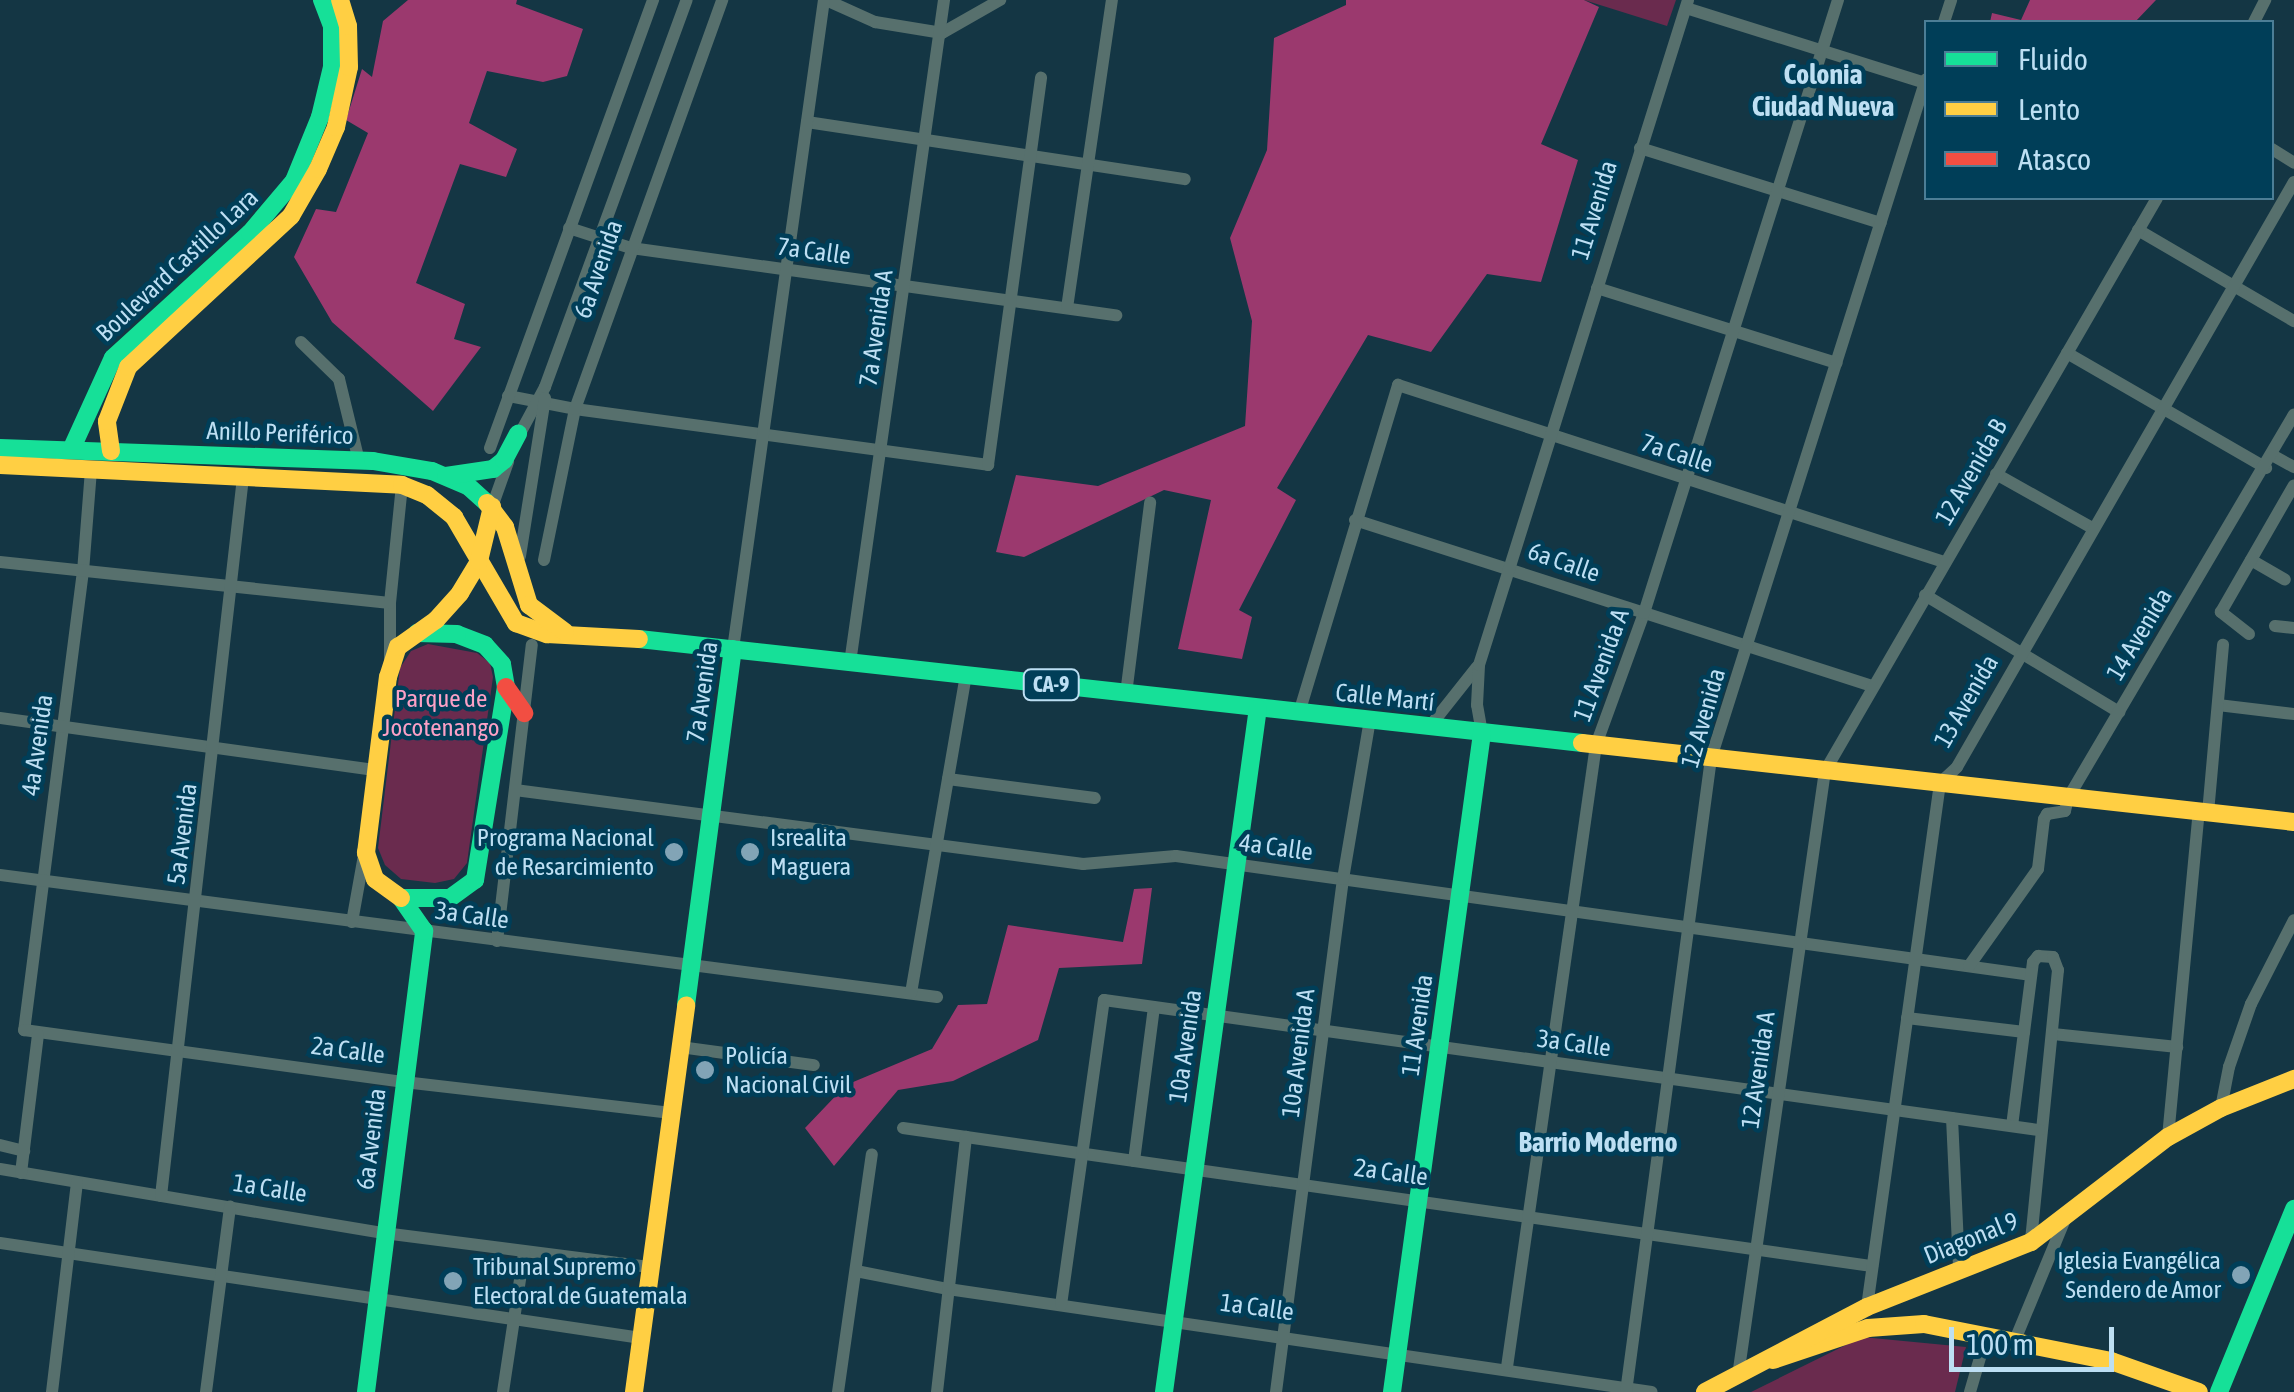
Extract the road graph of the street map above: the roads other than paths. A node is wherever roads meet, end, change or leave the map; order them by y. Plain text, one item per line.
1 (322, 0) edge
2 (340, 0) edge
3 (653, 0) edge
4 (687, 0) edge
5 (722, 0) edge
6 (825, 0) edge
7 (944, 0) edge
8 (1000, 0) edge
9 (1112, 0) edge
10 (1838, 0) edge
11 (1687, 4) edge
12 (942, 32) junction
13 (341, 45) junction
14 (1821, 51) junction
15 (1041, 78) dead end
16 (1924, 80) edge
17 (1924, 87) edge
18 (807, 122) junction
19 (926, 140) junction
20 (1640, 148) junction
21 (1032, 156) junction
22 (1087, 164) junction
23 (1185, 179) dead end
24 (2294, 182) edge
25 (1778, 193) junction
26 (2157, 200) edge
27 (285, 209) junction
28 (1881, 224) junction
29 (569, 228) junction
30 (2138, 230) junction
31 (600, 238) junction
32 (632, 248) junction
33 (786, 270) junction
34 (905, 286) junction
35 (2234, 286) junction
36 (1596, 288) junction
37 (1012, 300) junction
38 (1067, 308) junction
39 (1116, 314) dead end
40 (2294, 321) edge
41 (1732, 332) junction
42 (301, 342) dead end
43 (2067, 352) junction
44 (1837, 363) junction
45 (508, 396) junction
46 (539, 403) junction
47 (2164, 408) junction
48 (575, 409) junction
49 (2294, 415) edge
50 (764, 432) junction
51 (1548, 436) junction
52 (502, 444) junction
53 (0, 448) edge
54 (71, 450) junction
55 (881, 451) junction
56 (112, 452) junction
57 (359, 461) junction
58 (2269, 462) junction
59 (0, 466) edge
60 (2294, 467) edge
61 (91, 470) junction
62 (1996, 474) junction
63 (444, 476) junction
64 (243, 477) junction
65 (1684, 479) junction
66 (402, 484) junction
67 (2294, 485) edge
68 (1150, 503) dead end
69 (492, 507) junction
70 (1789, 513) junction
71 (1355, 520) junction
72 (2094, 528) junction
73 (544, 560) dead end
74 (2251, 560) junction
75 (0, 562) edge
76 (1944, 562) junction
77 (515, 565) junction
78 (1507, 566) junction
79 (483, 570) junction
80 (84, 571) junction
81 (2285, 580) dead end
82 (231, 586) junction
83 (1925, 595) junction
84 (390, 602) junction
85 (1644, 613) junction
86 (2275, 626) dead end
87 (2294, 628) edge
88 (565, 632) junction
89 (417, 633) junction
90 (2249, 634) dead end
91 (532, 645) dead end
92 (2224, 645) dead end
93 (1748, 646) junction
94 (733, 649) junction
95 (2022, 654) junction
96 (850, 663) junction
97 (1479, 664) junction
98 (390, 665) junction
99 (966, 676) junction
100 (506, 686) junction
101 (1872, 686) junction
102 (1126, 694) junction
103 (2218, 704) junction
104 (1258, 708) junction
105 (524, 712) junction
106 (1299, 712) junction
107 (2119, 712) junction
108 (2294, 714) edge
109 (0, 718) edge
110 (1370, 720) junction
111 (62, 726) junction
112 (1428, 727) junction
113 (1482, 733) junction
114 (1596, 745) junction
115 (215, 748) junction
116 (1711, 758) junction
117 (376, 770) junction
118 (1826, 771) junction
119 (948, 779) junction
120 (1940, 784) junction
121 (515, 790) junction
122 (1095, 798) dead end
123 (2068, 798) junction
124 (2204, 812) junction
125 (711, 815) junction
126 (2294, 822) edge
127 (937, 845) junction
128 (366, 848) junction
129 (1234, 864) junction
130 (0, 875) edge
131 (1343, 879) junction
132 (42, 880) junction
133 (1460, 896) junction
134 (402, 898) junction
135 (450, 898) junction
136 (196, 901) junction
137 (1572, 911) junction
138 (2294, 920) edge
139 (352, 922) junction
140 (1688, 927) junction
141 (424, 932) junction
142 (497, 941) junction
143 (1800, 943) junction
144 (1916, 959) junction
145 (1969, 966) junction
146 (691, 967) junction
147 (2030, 975) junction
148 (911, 993) junction
149 (937, 998) dead end
150 (1154, 1007) junction
151 (1214, 1016) junction
152 (1907, 1018) junction
153 (23, 1025) joint
154 (1323, 1030) junction
155 (2024, 1032) junction
156 (2052, 1034) junction
157 (38, 1035) junction
158 (680, 1046) junction
159 (1439, 1047) junction
160 (2177, 1047) junction
161 (178, 1052) junction
162 (1551, 1062) junction
163 (814, 1066) dead end
164 (1668, 1078) junction
165 (2294, 1079) edge
166 (404, 1082) junction
167 (1777, 1093) junction
168 (2221, 1108) junction
169 (1894, 1110) junction
170 (671, 1113) junction
171 (1952, 1118) junction
172 (2012, 1126) junction
173 (904, 1128) dead end
174 (2039, 1130) junction
175 (966, 1137) junction
176 (2168, 1137) junction
177 (0, 1145) edge
178 (24, 1151) junction
179 (1082, 1153) junction
180 (872, 1154) dead end
181 (1134, 1161) junction
182 (0, 1169) edge
183 (1194, 1170) junction
184 (21, 1173) junction
185 (77, 1182) junction
186 (1303, 1185) junction
187 (161, 1196) junction
188 (1418, 1202) junction
189 (230, 1207) junction
190 (2293, 1214) edge
191 (1529, 1217) junction
192 (2066, 1219) junction
193 (384, 1233) junction
194 (1647, 1234) junction
195 (0, 1242) edge
196 (2031, 1242) junction
197 (1755, 1250) junction
198 (524, 1252) junction
199 (70, 1253) junction
200 (1872, 1266) junction
201 (651, 1268) junction
202 (1959, 1269) junction
203 (856, 1271) junction
204 (221, 1276) junction
205 (948, 1289) junction
206 (377, 1302) junction
207 (1062, 1305) junction
208 (1867, 1306) junction
209 (1173, 1320) junction
210 (514, 1321) junction
211 (1986, 1334) junction
212 (1283, 1336) junction
213 (641, 1338) junction
214 (2015, 1340) junction
215 (1398, 1352) junction
216 (1768, 1361) junction
217 (1508, 1367) junction
218 (1738, 1376) junction
219 (1626, 1388) edge
220 (52, 1392) edge
221 (206, 1392) edge
222 (366, 1392) edge
223 (503, 1392) edge
224 (634, 1392) edge
225 (838, 1392) edge
226 (937, 1392) edge
227 (1164, 1392) edge
228 (1276, 1392) edge
229 (1392, 1392) edge
230 (1652, 1392) edge
231 (1705, 1392) edge
232 (1970, 1392) edge
233 (2199, 1392) edge
234 (2218, 1392) edge

1 - 13 main road, Boulevard Castillo Lara
2 - 13 main road, Boulevard Castillo Lara
3 - 29 street, 6a Avenida
4 - 31 street
5 - 32 street, 6a Avenida
6 - 12 street
6 - 18 street, 7a Avenida
7 - 12 street, 7a Avenida A
8 - 12 street
9 - 22 street
10 - 14 street, 11 Avenida A
11 - 14 street
11 - 20 street, 11 Avenida
12 - 19 street, 7a Avenida A
13 - 27 main road, Boulevard Castillo Lara
14 - 16 street
14 - 25 street, 11 Avenida A
15 - 21 street
17 - 28 street, 12 Avenida
18 - 19 street
18 - 33 street, 7a Avenida
19 - 21 street
19 - 34 street, 7a Avenida A
20 - 25 street
20 - 36 street, 11 Avenida
21 - 22 street
21 - 37 street
22 - 23 street
22 - 38 street
24 - 35 street, 13 Avenida
25 - 28 street
25 - 41 street, 11 Avenida A
26 - 30 street, 12 Avenida B
27 - 54 main road, Boulevard Castillo Lara
27 - 56 main road, Boulevard Castillo Lara
28 - 44 street, 12 Avenida
29 - 31 street, 7a Calle
29 - 45 street, 6a Avenida
30 - 35 street
30 - 43 street, 12 Avenida B
31 - 32 street, 7a Calle
31 - 46 street
32 - 33 street, 7a Calle
32 - 48 street, 6a Avenida
33 - 34 street, 7a Calle
33 - 50 street, 7a Avenida
34 - 37 street, 7a Calle
34 - 55 street, 7a Avenida A
35 - 40 street
35 - 47 street, 13 Avenida
36 - 41 street
36 - 51 street, 11 Avenida
37 - 38 street, 7a Calle
37 - 55 street
38 - 39 street, 7a Calle
41 - 44 street
41 - 65 street, 11 Avenida A
42 - 57 street
43 - 47 street
43 - 62 street, 12 Avenida B
44 - 70 street, 12 Avenida
45 - 46 street
45 - 52 street, 6a Avenida
46 - 48 street
46 - 52 street
46 - 77 street
47 - 58 street
47 - 72 street, 13 Avenida
48 - 50 street
48 - 73 street, 6a Avenida
49 - 58 street, 14 Avenida
50 - 55 street
50 - 94 street, 7a Avenida
51 - 65 street, 7a Calle
51 - 71 street, 7a Calle
51 - 78 street, 11 Avenida
52 - 63 main road
52 - 69 street
53 - 54 main road, Anillo Periférico
54 - 56 main road, Anillo Periférico
55 - 96 street, 7a Avenida A
56 - 57 main road, Anillo Periférico
57 - 63 main road, Anillo Periférico
58 - 60 street
58 - 107 street, 14 Avenida
59 - 61 main road, Anillo Periférico
61 - 64 main road, Anillo Periférico
61 - 80 street, 4a Avenida
62 - 72 street
62 - 76 street, 12 Avenida B
63 - 69 main road, Anillo Periférico
64 - 66 main road, Anillo Periférico
64 - 82 street, 5a Avenida
65 - 70 street, 7a Calle
65 - 85 street, 11 Avenida A
66 - 79 main road, Anillo Periférico
66 - 84 street
67 - 74 street
68 - 102 street
69 - 77 main road
69 - 79 main road
70 - 76 street, 7a Calle
70 - 93 street, 12 Avenida
71 - 78 street, 6a Calle
71 - 106 street
72 - 95 street, 13 Avenida
74 - 81 street
74 - 90 street
75 - 80 street
76 - 83 street, 12 Avenida B
77 - 79 main road
77 - 79 main road
77 - 88 main road
78 - 85 street, 6a Calle
78 - 97 street, 11 Avenida
79 - 88 main road, Calle Martí / CA-9
79 - 89 main road
80 - 82 street
80 - 111 street, 4a Avenida
82 - 84 street
82 - 115 street, 5a Avenida
83 - 95 street
83 - 101 street, 12 Avenida B
84 - 98 street
85 - 93 street, 6a Calle
85 - 114 street, 11 Avenida A
86 - 87 street
88 - 94 main road, Calle Martí / CA-9
89 - 98 main road
89 - 100 main road
91 - 105 street
92 - 103 street
93 - 101 street, 6a Calle
93 - 116 street, 12 Avenida
94 - 96 main road, Calle Martí / CA-9
94 - 125 main road, 7a Avenida
95 - 107 street
95 - 120 street, 13 Avenida
96 - 99 main road, Calle Martí / CA-9
97 - 112 street, 11 Avenida
97 - 113 street, 11 Avenida
98 - 117 main road
99 - 102 main road, Calle Martí / CA-9
99 - 119 street
100 - 105 main road
100 - 135 main road
101 - 118 street, 12 Avenida B
102 - 104 main road, Calle Martí / CA-9
103 - 108 street
103 - 124 street
104 - 106 main road, Calle Martí / CA-9
104 - 129 main road, 10a Avenida
105 - 121 street
106 - 110 main road, Calle Martí / CA-9
107 - 123 street, 14 Avenida
109 - 111 street
110 - 112 main road, Calle Martí / CA-9
110 - 131 street, 10a Avenida A
111 - 115 street
111 - 132 street, 4a Avenida
112 - 113 main road, Calle Martí / CA-9
113 - 114 main road, Calle Martí / CA-9
113 - 133 main road, 11 Avenida
114 - 116 main road, Calle Martí / CA-9
114 - 137 street, 11 Avenida A
115 - 117 street
115 - 136 street, 5a Avenida
116 - 118 main road, Calle Martí / CA-9
116 - 140 street, 12 Avenida
117 - 128 main road
118 - 120 main road, Calle Martí / CA-9
118 - 143 street, 12 Avenida A
119 - 122 street
119 - 127 street
120 - 123 main road, Calle Martí / CA-9
120 - 144 street, 13 Avenida
121 - 125 street, 4a Calle
121 - 142 street
123 - 124 main road, Calle Martí / CA-9
123 - 145 street, 14 Avenida
124 - 126 main road, CA-9
124 - 160 street
125 - 127 street, 4a Calle
125 - 146 main road, 7a Avenida
127 - 129 street, 4a Calle
127 - 148 street
128 - 134 main road
128 - 139 street
129 - 131 street, 4a Calle
129 - 151 main road, 10a Avenida
130 - 132 street, 3a Calle
131 - 133 street, 4a Calle
131 - 154 street, 10a Avenida A
132 - 136 street, 3a Calle
132 - 153 street, 4a Avenida
133 - 137 street, 4a Calle
133 - 159 main road, 11 Avenida
134 - 135 main road
134 - 141 main road
135 - 141 main road
136 - 139 street, 3a Calle
136 - 161 street, 5a Avenida
137 - 140 street, 4a Calle
137 - 162 street, 11 Avenida A
138 - 168 street
139 - 141 street, 3a Calle
140 - 143 street, 4a Calle
140 - 164 street, 12 Avenida
141 - 142 street, 3a Calle
141 - 166 main road, 6a Avenida
142 - 146 street, 3a Calle
143 - 144 street, 4a Calle
143 - 167 street, 12 Avenida A
144 - 145 street, 4a Calle
144 - 152 street, 13 Avenida
145 - 147 street, 4a Calle
146 - 148 street, 3a Calle
146 - 158 main road, 7a Avenida
147 - 155 street
147 - 156 street
148 - 149 street, 3a Calle
150 - 151 street, 3a Calle
150 - 179 street, 3a Calle
150 - 181 street
151 - 154 street, 3a Calle
151 - 183 main road, 10a Avenida
152 - 155 street
152 - 169 street, 13 Avenida
153 - 157 street, 2a Calle
154 - 159 street, 3a Calle
154 - 186 street, 10a Avenida A
155 - 172 street
156 - 160 street
156 - 174 street
157 - 161 street, 2a Calle
157 - 178 street
158 - 163 street
158 - 170 main road, 7a Avenida
159 - 162 street, 3a Calle
159 - 188 main road, 11 Avenida
160 - 176 street
161 - 166 street, 2a Calle
161 - 187 street, 5a Avenida
162 - 164 street, 3a Calle
162 - 191 street, 11 Avenida A
164 - 167 street, 3a Calle
164 - 194 street, 12 Avenida
165 - 168 main road, Diagonal 9
166 - 170 street, 2a Calle
166 - 193 main road, 6a Avenida
167 - 169 street, 3a Calle
167 - 197 street, 12 Avenida A
168 - 176 main road, Diagonal 9
169 - 171 street, 3a Calle
169 - 200 street, 13 Avenida
170 - 201 main road, 7a Avenida
171 - 172 street, 3a Calle
171 - 202 street
172 - 174 street, 3a Calle
173 - 175 street, 2a Calle
174 - 196 street
175 - 179 street, 2a Calle
175 - 205 street
176 - 192 main road, Diagonal 9
177 - 178 street
178 - 184 street
179 - 181 street, 2a Calle
179 - 207 street
180 - 203 street
181 - 183 street, 2a Calle
182 - 184 street, 1a Calle
183 - 186 street, 2a Calle
183 - 209 main road, 10a Avenida
184 - 185 street, 1a Calle
185 - 187 street, 1a Calle
185 - 199 street
186 - 188 street, 2a Calle
186 - 212 street, 10a Avenida A
187 - 189 street, 1a Calle
188 - 191 street, 2a Calle
188 - 215 main road, 11 Avenida
189 - 193 street, 1a Calle
189 - 204 street
190 - 234 main road
191 - 194 street, 2a Calle
191 - 217 street, 11 Avenida A
192 - 196 main road, Diagonal 9
192 - 214 street
193 - 198 street, 1a Calle
193 - 206 main road, 6a Avenida
194 - 197 street, 2a Calle
194 - 219 street, 12 Avenida
195 - 199 street
196 - 202 main road, Diagonal 9
197 - 200 street, 2a Calle
197 - 218 street, 12 Avenida A
198 - 201 street, 1a Calle
198 - 210 street
199 - 204 street
199 - 220 street
200 - 208 street, 13 Avenida
201 - 213 main road, 7a Avenida
202 - 208 main road, Diagonal 9
203 - 205 street, 1a Calle
203 - 225 street
204 - 206 street
204 - 221 street
205 - 207 street, 1a Calle
205 - 226 street
206 - 210 street
206 - 222 main road, 6a Avenida
207 - 209 street, 1a Calle
208 - 216 main road, Diagonal 9
209 - 212 street, 1a Calle
209 - 227 main road, 10a Avenida
210 - 213 street
210 - 223 street
211 - 214 main road
211 - 216 main road
211 - 232 street
212 - 215 street, 1a Calle
212 - 228 street, 10a Avenida A
213 - 224 main road, 7a Avenida
214 - 233 main road
215 - 217 street, 1a Calle
215 - 229 main road, 11 Avenida
216 - 218 main road, Diagonal 9
217 - 219 street, 1a Calle
218 - 231 main road, Diagonal 9
219 - 230 street, 1a Calle

